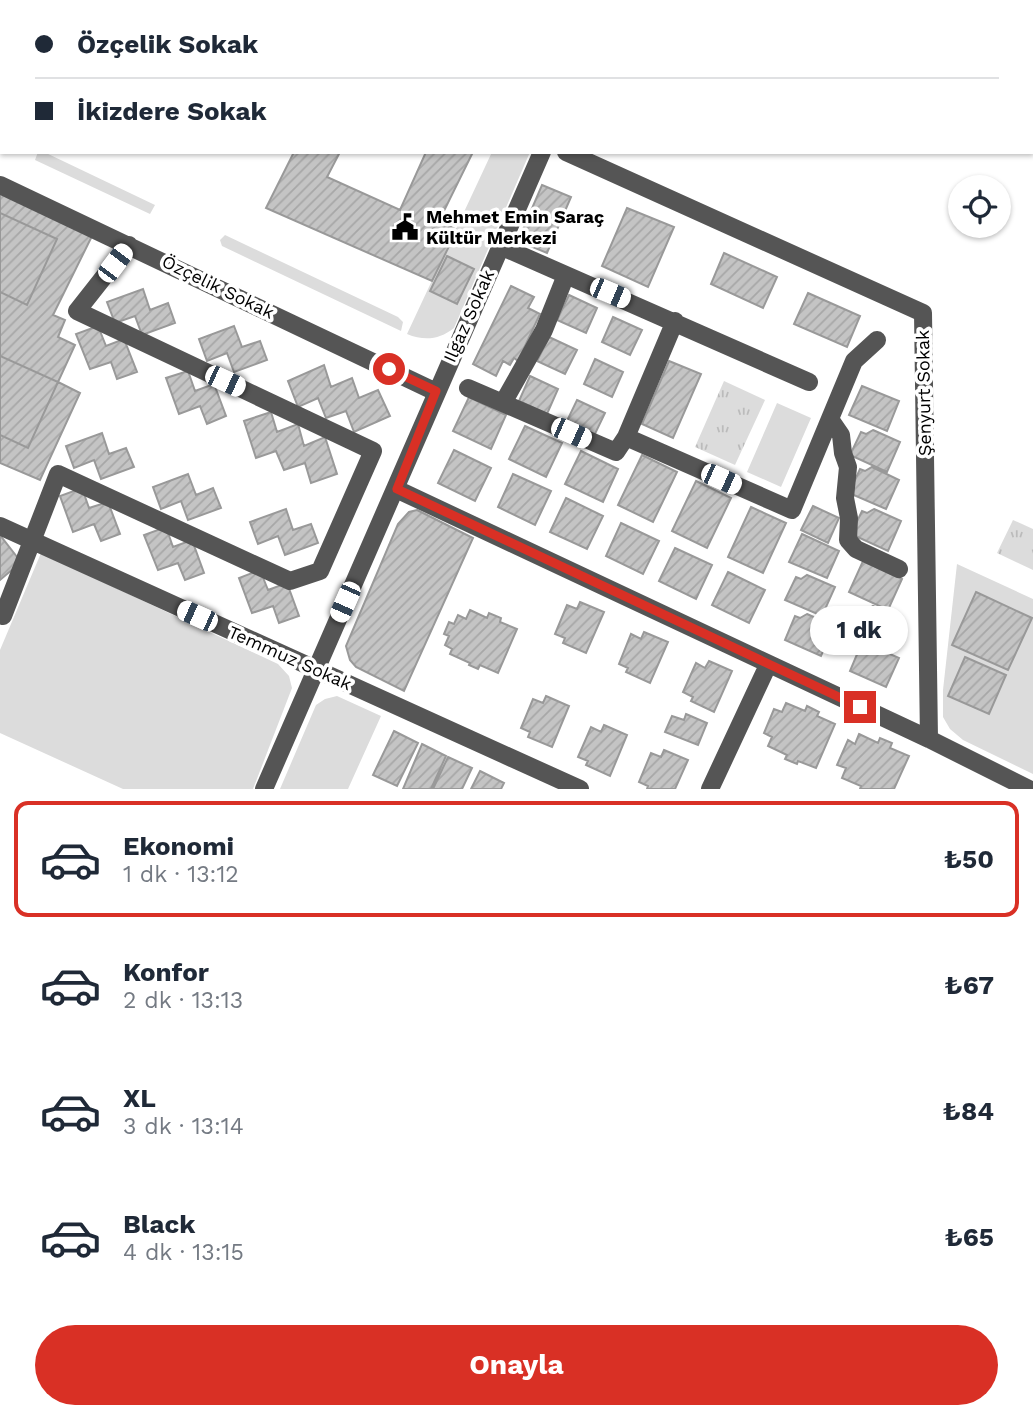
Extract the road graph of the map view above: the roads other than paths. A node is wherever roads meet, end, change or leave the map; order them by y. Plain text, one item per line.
1 (541, 154) edge
2 (570, 154) edge
3 (0, 185) edge
4 (129, 245) junction
5 (500, 246) junction
6 (566, 275) junction
7 (675, 321) junction
8 (877, 340) dead end
9 (809, 382) dead end
10 (468, 388) dead end
11 (436, 391) junction
12 (503, 403) junction
13 (830, 419) junction
14 (626, 437) junction
15 (397, 489) junction
16 (0, 526) edge
17 (33, 541) junction
18 (899, 569) dead end
19 (4, 616) dead end
20 (768, 665) junction
21 (315, 670) junction
22 (929, 739) junction
23 (264, 789) edge
24 (580, 789) edge
25 (710, 789) edge
26 (1030, 789) edge

1 - 5 street, Ilgaz Sokak
2 - 22 street, Şenyurt Sokak
3 - 4 street, Özçelik Sokak
4 - 11 street, Özçelik Sokak
4 - 17 street
5 - 6 street
5 - 11 street, Ilgaz Sokak
6 - 7 street
6 - 12 street
7 - 9 street
7 - 14 street
8 - 13 street
10 - 12 street
11 - 15 street, Ilgaz Sokak
12 - 14 street
13 - 14 street
13 - 18 street
15 - 20 street
15 - 21 street, Ilgaz Sokak
16 - 17 street, Temmuz Sokak
17 - 19 street
17 - 21 street, Temmuz Sokak
20 - 22 street
20 - 25 street
21 - 23 street, Ilgaz Sokak
21 - 24 street, Temmuz Sokak
22 - 26 street

